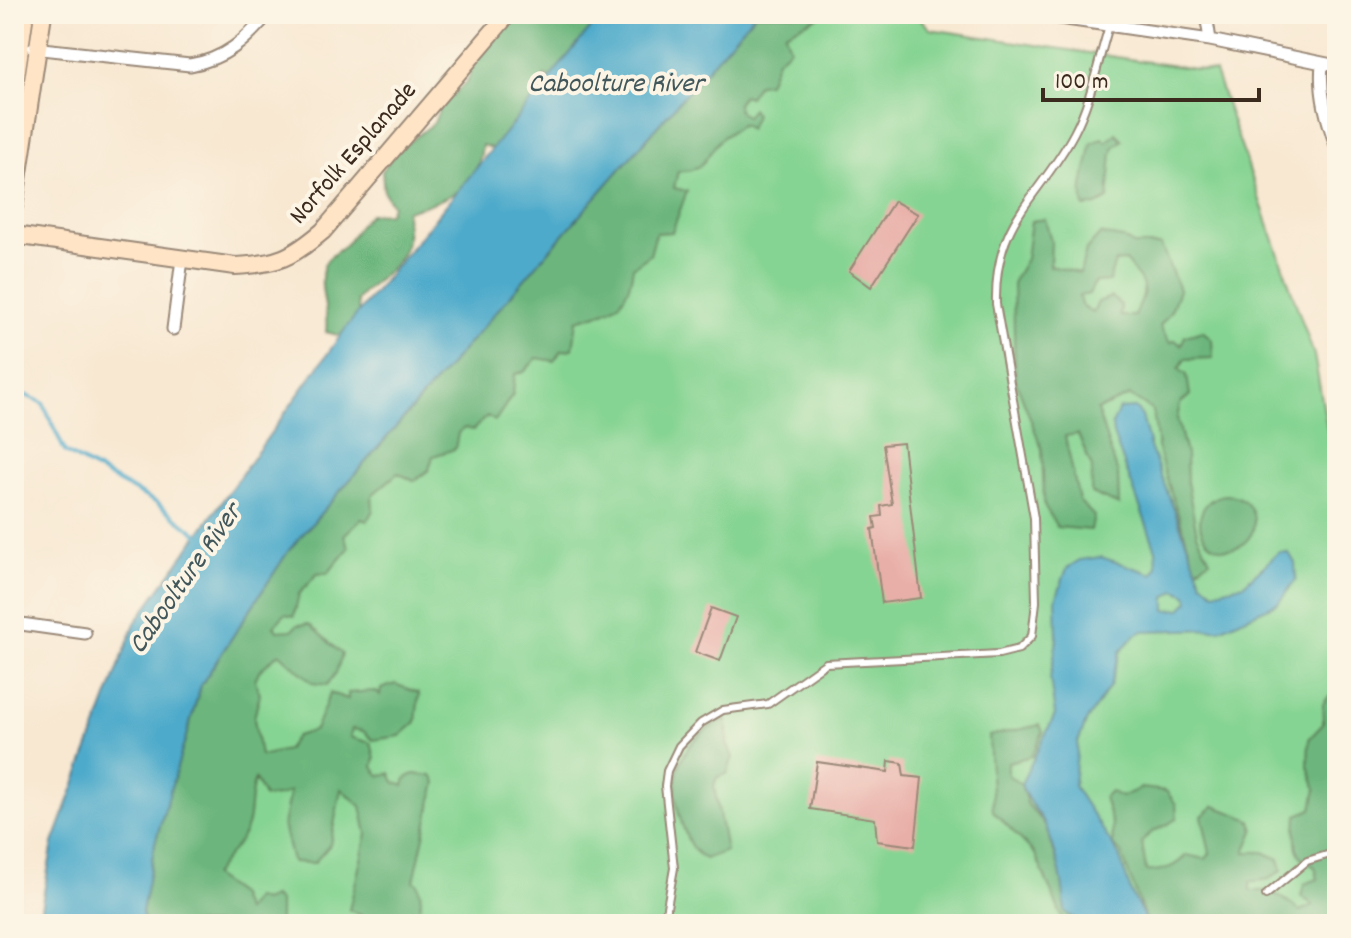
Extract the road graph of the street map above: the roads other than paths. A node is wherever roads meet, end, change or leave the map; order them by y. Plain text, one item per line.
1 (25, 14) edge
2 (43, 14) edge
3 (268, 14) edge
4 (508, 14) edge
5 (1032, 14) edge
6 (1206, 14) edge
7 (1109, 26) junction
8 (1210, 40) junction
9 (20, 46) junction
10 (38, 49) junction
11 (1322, 64) junction
12 (1337, 66) edge
13 (14, 90) edge
14 (1337, 148) edge
15 (14, 206) edge
16 (14, 235) edge
17 (182, 259) junction
18 (173, 329) dead end
19 (14, 623) edge
20 (85, 633) dead end
21 (1337, 852) edge
22 (1266, 895) dead end
23 (664, 924) edge

1 - 9 street
2 - 10 street
3 - 10 street
4 - 17 street, Norfolk Esplanade
5 - 7 street
6 - 8 street
7 - 8 street
7 - 23 lane
8 - 11 street
9 - 10 street
9 - 13 street
10 - 15 street
11 - 12 street
11 - 14 street
16 - 17 street, Norfolk Esplanade
17 - 18 street
19 - 20 street
21 - 22 lane

